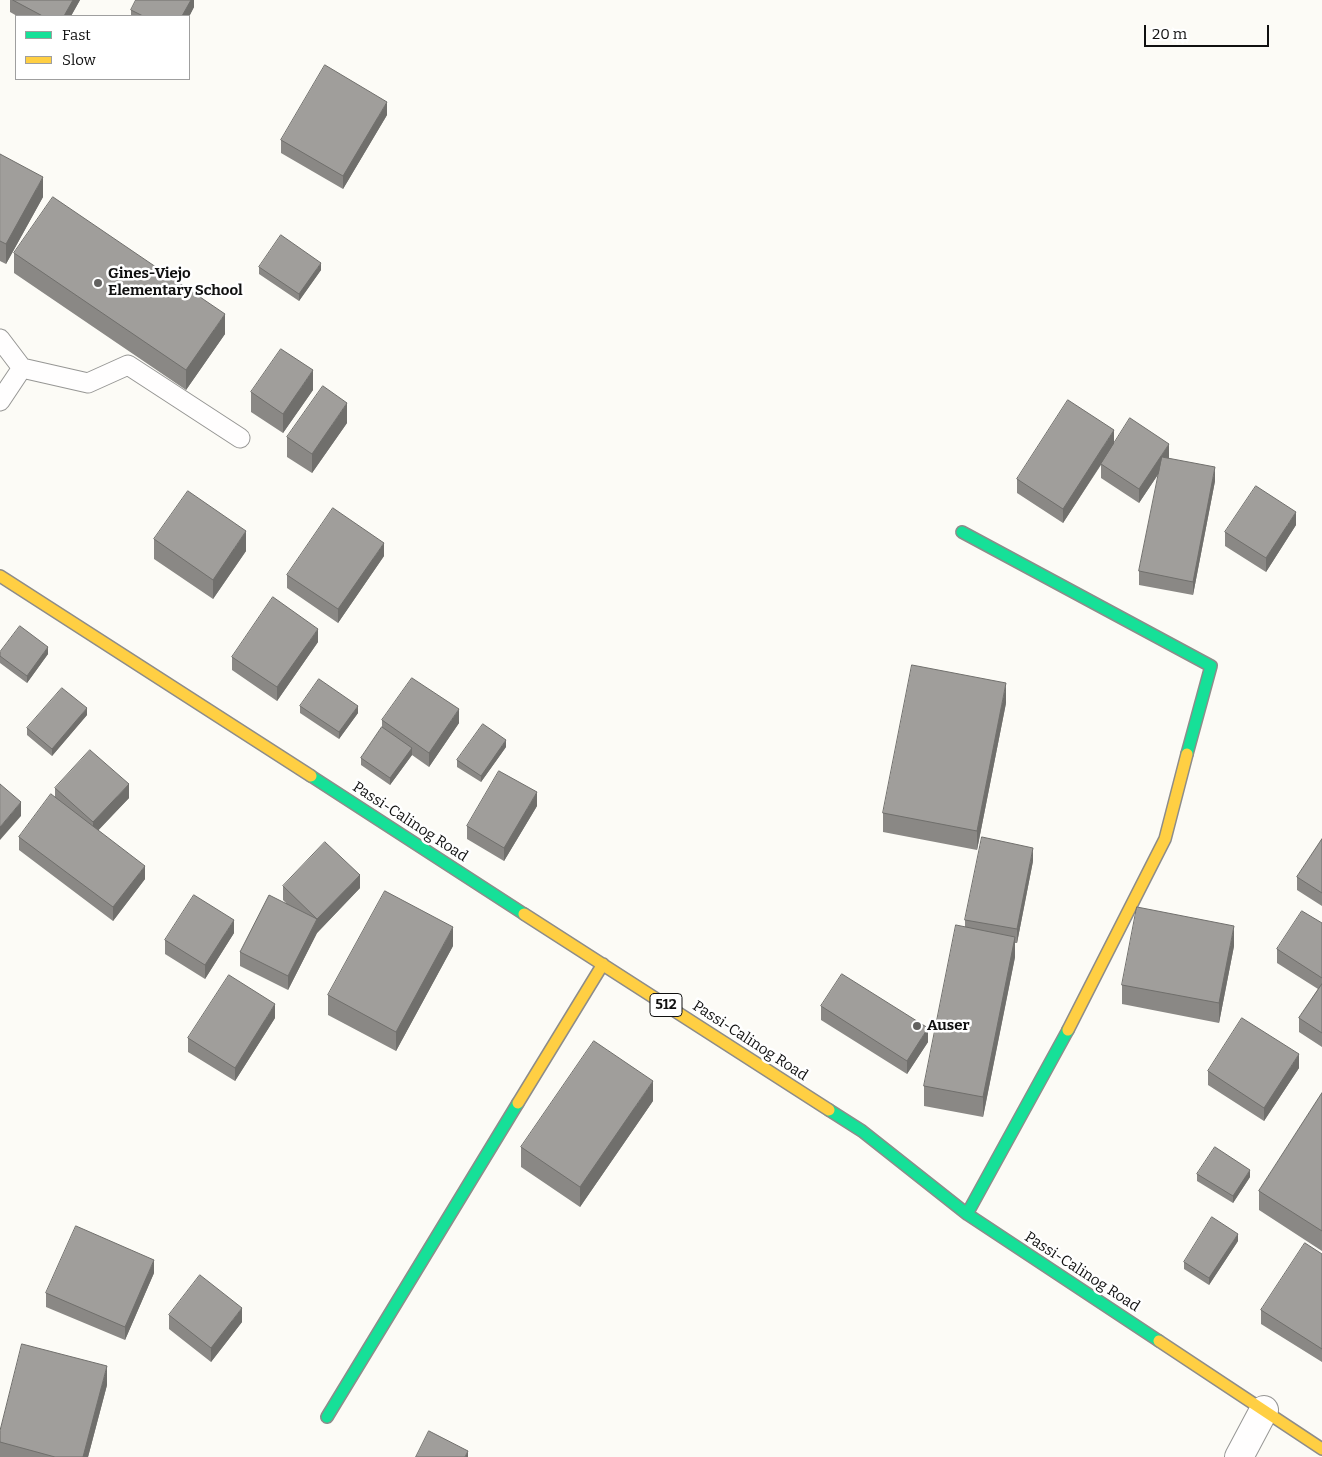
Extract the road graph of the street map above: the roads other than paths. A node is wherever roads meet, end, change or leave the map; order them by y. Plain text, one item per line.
1 (0, 339) edge
2 (22, 368) junction
3 (0, 400) edge
4 (240, 438) dead end
5 (962, 532) dead end
6 (0, 576) edge
7 (604, 964) junction
8 (967, 1214) junction
9 (1264, 1410) junction
10 (327, 1417) dead end
11 (1322, 1450) edge
12 (1239, 1457) edge

1 - 2 lane
2 - 3 lane
2 - 4 lane
5 - 8 main road
6 - 7 main road, Passi-Calinog Road / 512
7 - 8 main road, Passi-Calinog Road / 512
7 - 10 main road
8 - 9 main road, Passi-Calinog Road / 512
9 - 11 main road, Passi-Calinog Road / 512
9 - 12 street

